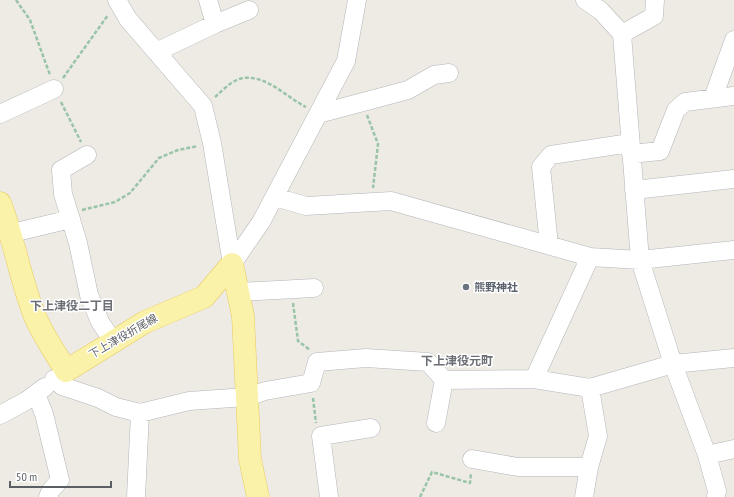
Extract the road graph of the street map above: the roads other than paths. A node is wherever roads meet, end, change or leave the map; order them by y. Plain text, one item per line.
1 (208, 0) edge
2 (357, 0) edge
3 (585, 0) edge
4 (655, 0) edge
5 (117, 1) edge
6 (249, 10) dead end
7 (215, 24) junction
8 (622, 34) junction
9 (734, 40) edge
10 (156, 52) junction
11 (449, 73) dead end
12 (54, 89) road end
13 (734, 96) edge
14 (713, 98) junction
15 (0, 114) edge
16 (318, 114) junction
17 (630, 149) junction
18 (87, 155) road end
19 (734, 179) edge
20 (634, 190) junction
21 (275, 197) junction
22 (0, 202) edge
23 (70, 216) junction
24 (12, 233) junction
25 (549, 245) junction
26 (734, 250) edge
27 (590, 257) junction
28 (640, 260) junction
29 (232, 264) junction
30 (314, 288) dead end
31 (238, 292) junction
32 (113, 341) junction
33 (734, 358) edge
34 (673, 364) junction
35 (60, 375) junction
36 (534, 379) junction
37 (444, 380) junction
38 (590, 388) junction
39 (36, 394) junction
40 (247, 397) junction
41 (140, 413) junction
42 (0, 414) edge
43 (436, 423) dead end
44 (371, 428) dead end
45 (734, 449) edge
46 (707, 455) junction
47 (472, 459) road end
48 (588, 467) junction
49 (48, 497) edge
50 (136, 497) edge
51 (258, 497) edge
52 (329, 497) edge
53 (584, 497) edge
54 (716, 497) edge

1 - 7 street
2 - 16 street
3 - 8 street
4 - 8 street
5 - 10 street
6 - 7 street
7 - 10 street
8 - 17 street
9 - 14 street
10 - 29 street
11 - 16 street
12 - 15 street
13 - 14 street
14 - 17 street
16 - 21 street
17 - 20 street
17 - 25 street
18 - 23 street
19 - 20 street
20 - 28 street
21 - 25 street
21 - 29 street
22 - 24 main road
23 - 24 street
23 - 32 street
24 - 35 main road
25 - 27 street
26 - 28 street
27 - 28 street
27 - 36 street
28 - 34 street
29 - 31 main road
29 - 32 main road, 下上津役折尾線
30 - 31 street
31 - 40 main road
32 - 35 main road, 下上津役折尾線
33 - 34 street
34 - 38 street
34 - 46 street
35 - 39 street
35 - 41 street
36 - 37 street
36 - 38 street
37 - 40 street
37 - 43 street
38 - 48 street
39 - 42 street
39 - 49 street
40 - 41 street
40 - 51 main road
41 - 50 street
44 - 52 street
45 - 46 street
46 - 54 street
47 - 48 street
48 - 53 street

